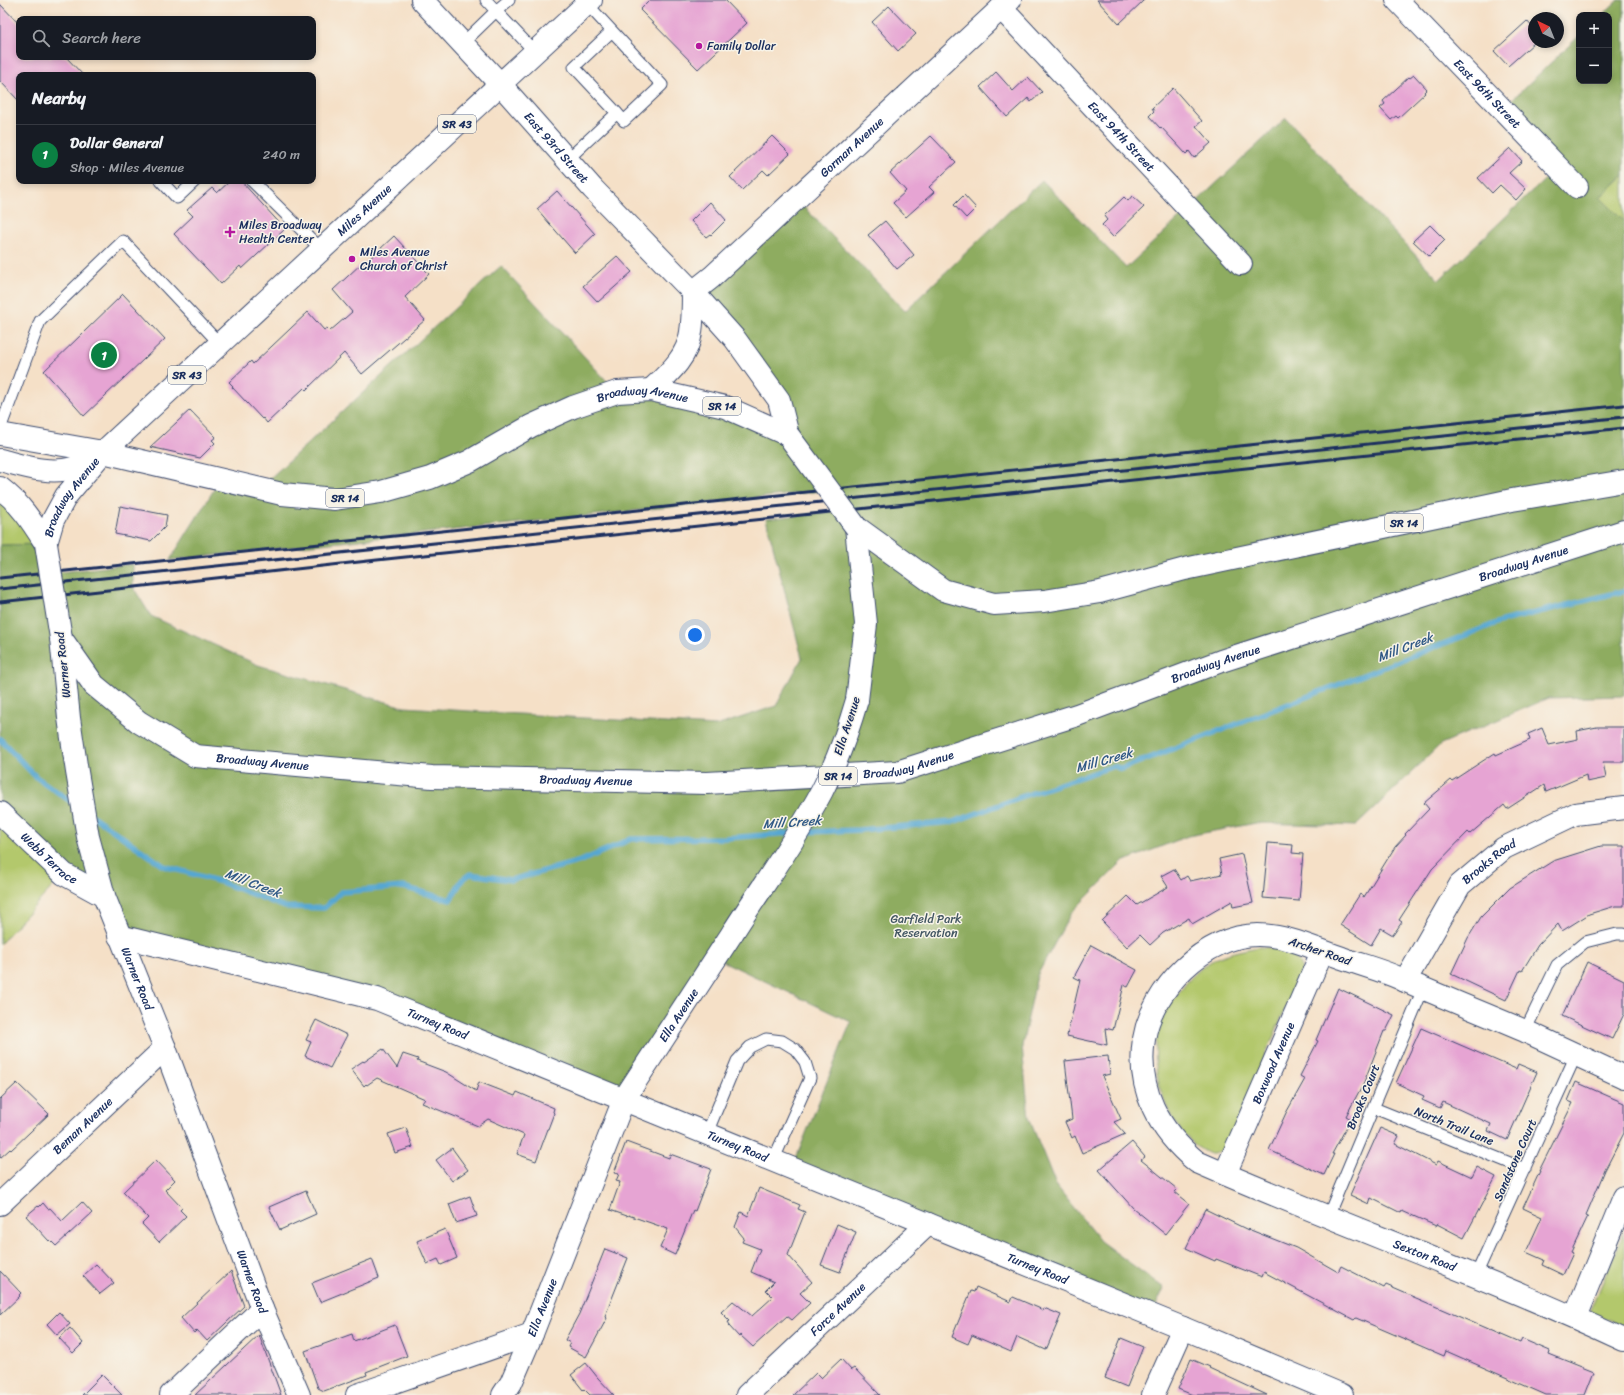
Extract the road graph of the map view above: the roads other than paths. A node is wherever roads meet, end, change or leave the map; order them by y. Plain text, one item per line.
1 (486, 0) edge
2 (509, 0) edge
3 (1397, 0) edge
4 (427, 2) edge
5 (589, 2) edge
6 (1005, 4) edge
7 (496, 11) junction
8 (612, 31) junction
9 (462, 44) junction
10 (535, 52) junction
11 (500, 84) junction
12 (618, 113) junction
13 (567, 160) junction
14 (164, 184) edge
15 (192, 184) edge
16 (255, 184) edge
17 (1577, 187) dead end
18 (322, 250) junction
19 (1241, 264) dead end
20 (693, 292) junction
21 (220, 344) junction
22 (651, 390) junction
23 (0, 429) edge
24 (0, 434) edge
25 (788, 435) junction
26 (103, 452) junction
27 (0, 460) edge
28 (1624, 481) edge
29 (0, 488) edge
30 (856, 527) junction
31 (1624, 531) edge
32 (46, 544) junction
33 (61, 638) junction
34 (1624, 808) edge
35 (0, 814) edge
36 (104, 896) junction
37 (1624, 934) edge
38 (119, 936) junction
39 (1322, 952) junction
40 (1414, 985) junction
41 (1525, 1031) junction
42 (166, 1048) junction
43 (1576, 1055) junction
44 (1624, 1076) edge
45 (624, 1099) junction
46 (1374, 1108) junction
47 (707, 1133) junction
48 (773, 1160) junction
49 (1526, 1169) junction
50 (1225, 1174) junction
51 (1624, 1197) edge
52 (0, 1204) edge
53 (1328, 1216) junction
54 (928, 1224) junction
55 (1476, 1275) junction
56 (262, 1309) junction
57 (1575, 1317) junction
58 (1183, 1328) junction
59 (532, 1334) junction
60 (1624, 1340) edge
61 (171, 1395) edge
62 (299, 1395) edge
63 (357, 1395) edge
64 (503, 1395) edge
65 (747, 1395) edge
66 (1153, 1395) edge
67 (1342, 1395) edge

1 - 7 lane
2 - 7 lane
3 - 17 main road, East 96th Street
4 - 9 main road, East 93rd Street
5 - 8 lane
5 - 10 main road, Miles Avenue / SR 43
6 - 19 main road, East 94th Street
6 - 20 main road, Gorman Avenue
7 - 9 lane
7 - 10 lane
8 - 12 lane
8 - 12 lane
9 - 11 main road, East 93rd Street
10 - 11 main road, Miles Avenue / SR 43
11 - 13 main road, East 93rd Street
11 - 18 main road, Miles Avenue / SR 43
12 - 13 lane
13 - 20 main road, East 93rd Street
14 - 15 lane
16 - 18 lane
18 - 21 main road, Miles Avenue / SR 43
20 - 22 main road
20 - 25 main road, East 93rd Street
21 - 23 lane
21 - 26 main road, Miles Avenue / SR 43
22 - 25 main road, Broadway Avenue / SR 14
22 - 26 main road, Broadway Avenue / SR 14
24 - 26 main road, Broadway Avenue / SR 14
25 - 30 main road, Broadway Avenue / SR 14, bridge
26 - 27 main road, SR 43
26 - 32 main road, Broadway Avenue
28 - 30 main road, Broadway Avenue / SR 14
29 - 32 main road, Broadway Avenue / SR 14
30 - 45 main road, Ella Avenue, bridge
31 - 33 main road, Broadway Avenue / SR 14
32 - 33 main road, Warner Road / SR 14, bridge
33 - 36 main road, Warner Road
34 - 40 main road, Brooks Road
35 - 36 main road, Webb Terrace
36 - 38 main road, Warner Road
37 - 41 lane
38 - 42 main road, Warner Road
38 - 45 main road, Turney Road
39 - 40 main road, Archer Road
39 - 50 main road, Boxwood Avenue
39 - 50 main road, Archer Road
40 - 41 main road, Archer Road
40 - 46 lane, Brooks Court
41 - 43 main road, Archer Road
42 - 52 main road, Beman Avenue
42 - 56 main road, Warner Road
43 - 44 main road, Archer Road
43 - 49 lane, Sandstone Court
45 - 47 main road, Turney Road
45 - 59 main road, Ella Avenue
46 - 49 lane, North Trail Lane
46 - 53 lane, Brooks Court
47 - 48 main road, Turney Road
47 - 48 lane
48 - 54 main road, Turney Road
49 - 55 lane, Sandstone Court
50 - 53 main road, Sexton Road
51 - 57 main road
53 - 55 main road, Sexton Road
54 - 58 main road, Turney Road
54 - 65 main road, Force Avenue
55 - 57 main road, Sexton Road
56 - 61 main road
56 - 62 main road, Warner Road
57 - 60 main road, Sexton Road
58 - 66 main road
58 - 67 main road, Turney Road
59 - 63 main road, Ella Avenue
59 - 64 main road

